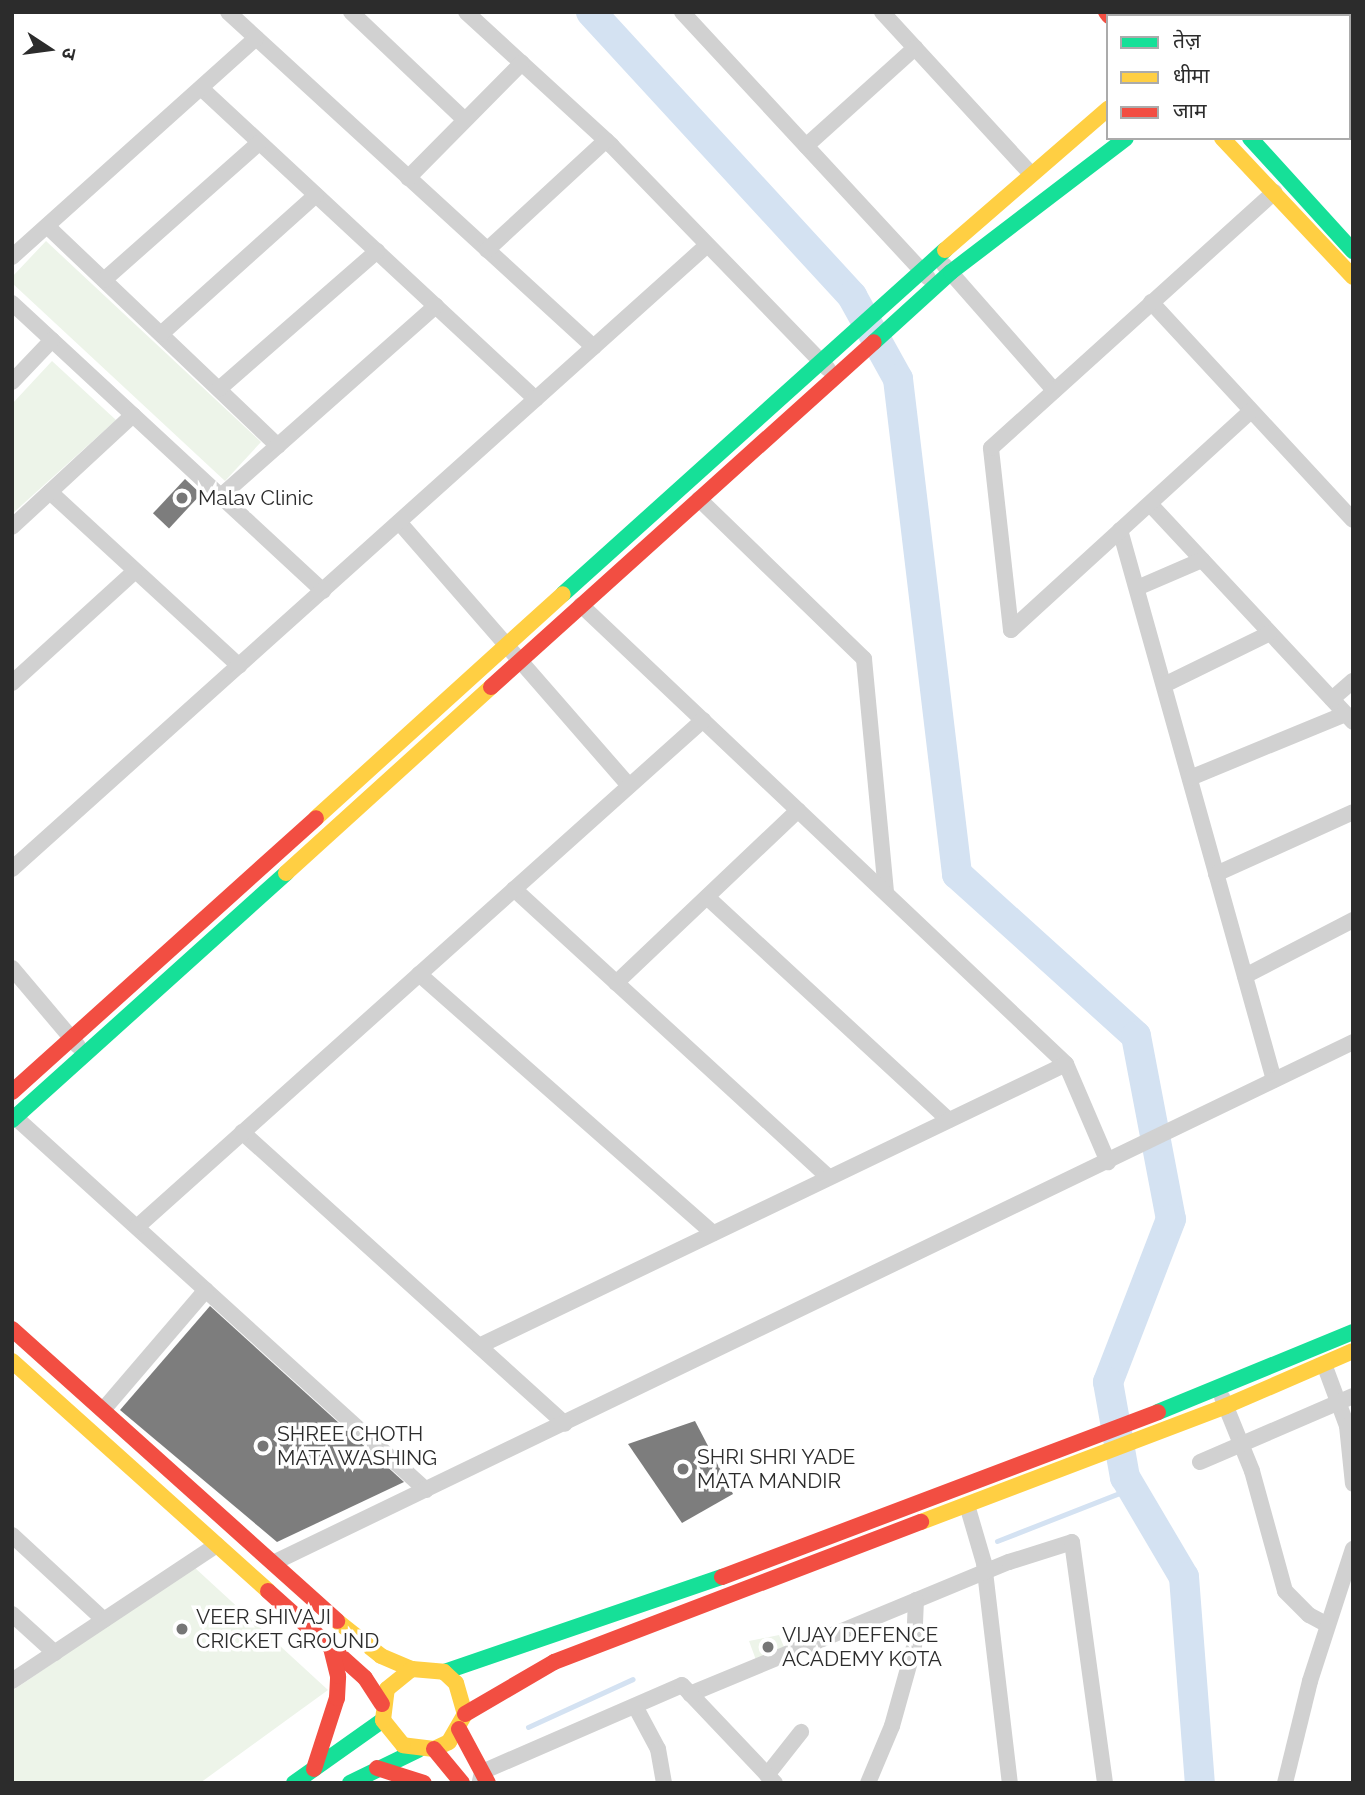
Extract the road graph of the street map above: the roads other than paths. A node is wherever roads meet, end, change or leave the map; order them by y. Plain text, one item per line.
1 (228, 12) edge
2 (351, 12) edge
3 (466, 12) edge
4 (682, 12) edge
5 (882, 12) edge
6 (256, 38) junction
7 (915, 48) junction
8 (522, 63) junction
9 (201, 88) junction
10 (1106, 111) edge
11 (465, 120) junction
12 (1123, 140) edge
13 (1224, 140) edge
14 (1252, 140) edge
15 (606, 141) junction
16 (260, 143) junction
17 (806, 146) junction
18 (1030, 173) junction
19 (408, 178) junction
20 (1274, 192) junction
21 (316, 195) junction
22 (47, 226) junction
23 (706, 246) junction
24 (487, 250) junction
25 (377, 251) junction
26 (1353, 251) edge
27 (12, 257) edge
28 (937, 257) junction
29 (951, 272) junction
30 (916, 276) junction
31 (1353, 277) edge
32 (104, 280) junction
33 (931, 290) junction
34 (1151, 302) junction
35 (12, 303) edge
36 (436, 306) junction
37 (161, 334) junction
38 (52, 340) junction
39 (594, 348) junction
40 (825, 357) junction
41 (839, 373) junction
42 (12, 382) edge
43 (219, 389) junction
44 (1054, 390) junction
45 (537, 398) junction
46 (1251, 411) junction
47 (133, 415) junction
48 (278, 446) junction
49 (50, 492) junction
50 (221, 496) junction
51 (699, 499) junction
52 (1150, 503) junction
53 (1353, 520) edge
54 (399, 522) junction
55 (12, 527) edge
56 (1121, 530) junction
57 (1202, 560) junction
58 (135, 571) junction
59 (1137, 588) junction
60 (323, 591) junction
61 (581, 605) junction
62 (1270, 633) junction
63 (505, 645) junction
64 (519, 660) junction
65 (239, 666) junction
66 (1353, 681) edge
67 (12, 683) edge
68 (1164, 685) junction
69 (1332, 699) junction
70 (1349, 718) edge
71 (703, 720) junction
72 (1190, 778) junction
73 (629, 786) junction
74 (798, 810) junction
75 (1353, 812) edge
76 (12, 869) edge
77 (1216, 874) junction
78 (514, 889) junction
79 (886, 893) junction
80 (706, 897) junction
81 (1353, 920) edge
82 (12, 968) edge
83 (419, 974) junction
84 (1245, 976) junction
85 (616, 983) junction
86 (71, 1038) junction
87 (1353, 1042) edge
88 (84, 1053) junction
89 (1066, 1064) junction
90 (1274, 1080) junction
91 (12, 1092) edge
92 (14, 1118) edge
93 (949, 1120) junction
94 (242, 1132) junction
95 (1113, 1159) junction
96 (829, 1178) junction
97 (137, 1227) junction
98 (713, 1233) junction
99 (206, 1290) junction
100 (12, 1329) edge
101 (1353, 1332) edge
102 (479, 1346) junction
103 (1353, 1351) edge
104 (12, 1362) edge
105 (1324, 1364) junction
106 (1218, 1388) junction
107 (1345, 1399) edge
108 (1226, 1406) junction
109 (103, 1410) junction
110 (565, 1424) junction
111 (1241, 1444) junction
112 (1200, 1462) dead end
113 (1353, 1484) edge
114 (426, 1490) junction
115 (967, 1505) junction
116 (12, 1535) edge
117 (217, 1545) junction
118 (1353, 1549) edge
119 (1352, 1558) edge
120 (273, 1563) junction
121 (984, 1572) junction
122 (916, 1600) junction
123 (12, 1614) edge
124 (104, 1620) junction
125 (1328, 1625) junction
126 (331, 1647) junction
127 (55, 1653) junction
128 (412, 1669) junction
129 (444, 1672) junction
130 (12, 1681) edge
131 (690, 1694) junction
132 (635, 1706) junction
133 (383, 1712) junction
134 (462, 1722) junction
135 (802, 1732) dead end
136 (426, 1750) junction
137 (377, 1768) junction
138 (314, 1769) junction
139 (483, 1779) edge
140 (771, 1779) edge
141 (294, 1783) edge
142 (350, 1783) edge
143 (424, 1783) edge
144 (462, 1783) edge
145 (664, 1783) edge
146 (868, 1783) edge
147 (1010, 1783) edge
148 (1105, 1783) edge
149 (1285, 1783) edge

1 - 6 street
2 - 11 street
3 - 8 street
4 - 17 street
5 - 7 street
6 - 9 street
6 - 19 street
7 - 17 street
7 - 18 street
8 - 11 street
8 - 15 street
9 - 16 street
9 - 22 street
10 - 18 street
11 - 19 street
12 - 29 street
13 - 20 street
14 - 26 street
15 - 23 street
15 - 24 street
16 - 21 street
16 - 32 street
17 - 30 street
18 - 28 street
19 - 24 street
20 - 31 street
20 - 34 street
21 - 25 street
21 - 37 street
22 - 27 street
22 - 32 street
23 - 39 street
23 - 40 street
24 - 39 street
25 - 36 street
25 - 43 street
28 - 29 street
28 - 30 street
29 - 33 street
29 - 44 street
30 - 33 street
30 - 40 street
32 - 37 street
33 - 41 street
34 - 44 street
34 - 46 street
35 - 38 street
36 - 45 street
36 - 48 street
37 - 43 street
38 - 42 street
38 - 47 street
39 - 45 street
40 - 41 street
40 - 63 street
41 - 51 street
43 - 48 street
44 - 56 street
45 - 54 street
46 - 52 street
46 - 53 street
47 - 49 street
47 - 50 street
48 - 50 street
49 - 55 street
49 - 58 street
50 - 60 street
51 - 61 street
51 - 79 street
52 - 56 street
52 - 57 street
54 - 60 street
54 - 63 street
56 - 59 street
57 - 59 street
57 - 62 street
58 - 65 street
58 - 67 street
59 - 68 street
60 - 65 street
61 - 64 street
61 - 71 street
62 - 68 street
62 - 69 street
63 - 64 street
63 - 86 street
64 - 73 street
64 - 88 street
65 - 76 street
66 - 69 street
68 - 72 street
69 - 70 street
70 - 72 street
71 - 73 street
71 - 74 street
72 - 77 street
73 - 78 street
74 - 79 street
74 - 80 street
75 - 77 street
77 - 84 street
78 - 83 street
78 - 85 street
79 - 89 street
80 - 85 street
80 - 93 street
81 - 84 street
82 - 86 street
83 - 94 street
83 - 98 street
84 - 90 street
85 - 96 street
86 - 88 street
86 - 91 street
87 - 90 street
88 - 92 street
89 - 93 street
89 - 95 street
90 - 95 street
92 - 97 street
93 - 96 street
94 - 97 street
94 - 102 street
95 - 110 street
96 - 98 street
97 - 99 street
98 - 102 street
99 - 109 street
99 - 114 street
100 - 109 street
101 - 106 street
102 - 110 street
103 - 105 street
104 - 117 street
105 - 107 street
105 - 108 street
106 - 108 street
106 - 129 street
107 - 111 street
107 - 113 street
108 - 111 street
108 - 115 street
109 - 120 street
110 - 114 street
111 - 112 street
111 - 125 street
114 - 120 street
115 - 121 street
115 - 134 street
116 - 124 street
117 - 124 street
117 - 126 street
118 - 119 street
119 - 125 street
120 - 128 street
121 - 122 street
121 - 147 street
121 - 148 street
122 - 131 street
122 - 146 street
123 - 127 street
124 - 127 street
125 - 149 street
126 - 133 street
126 - 138 street
127 - 130 street
128 - 129 street
128 - 133 street
129 - 134 street
131 - 132 street
131 - 140 street
132 - 139 street
132 - 145 street
133 - 136 street
133 - 138 street
134 - 136 street
134 - 139 street
135 - 140 street
136 - 137 street
136 - 144 street
137 - 142 street
137 - 143 street
138 - 141 street

